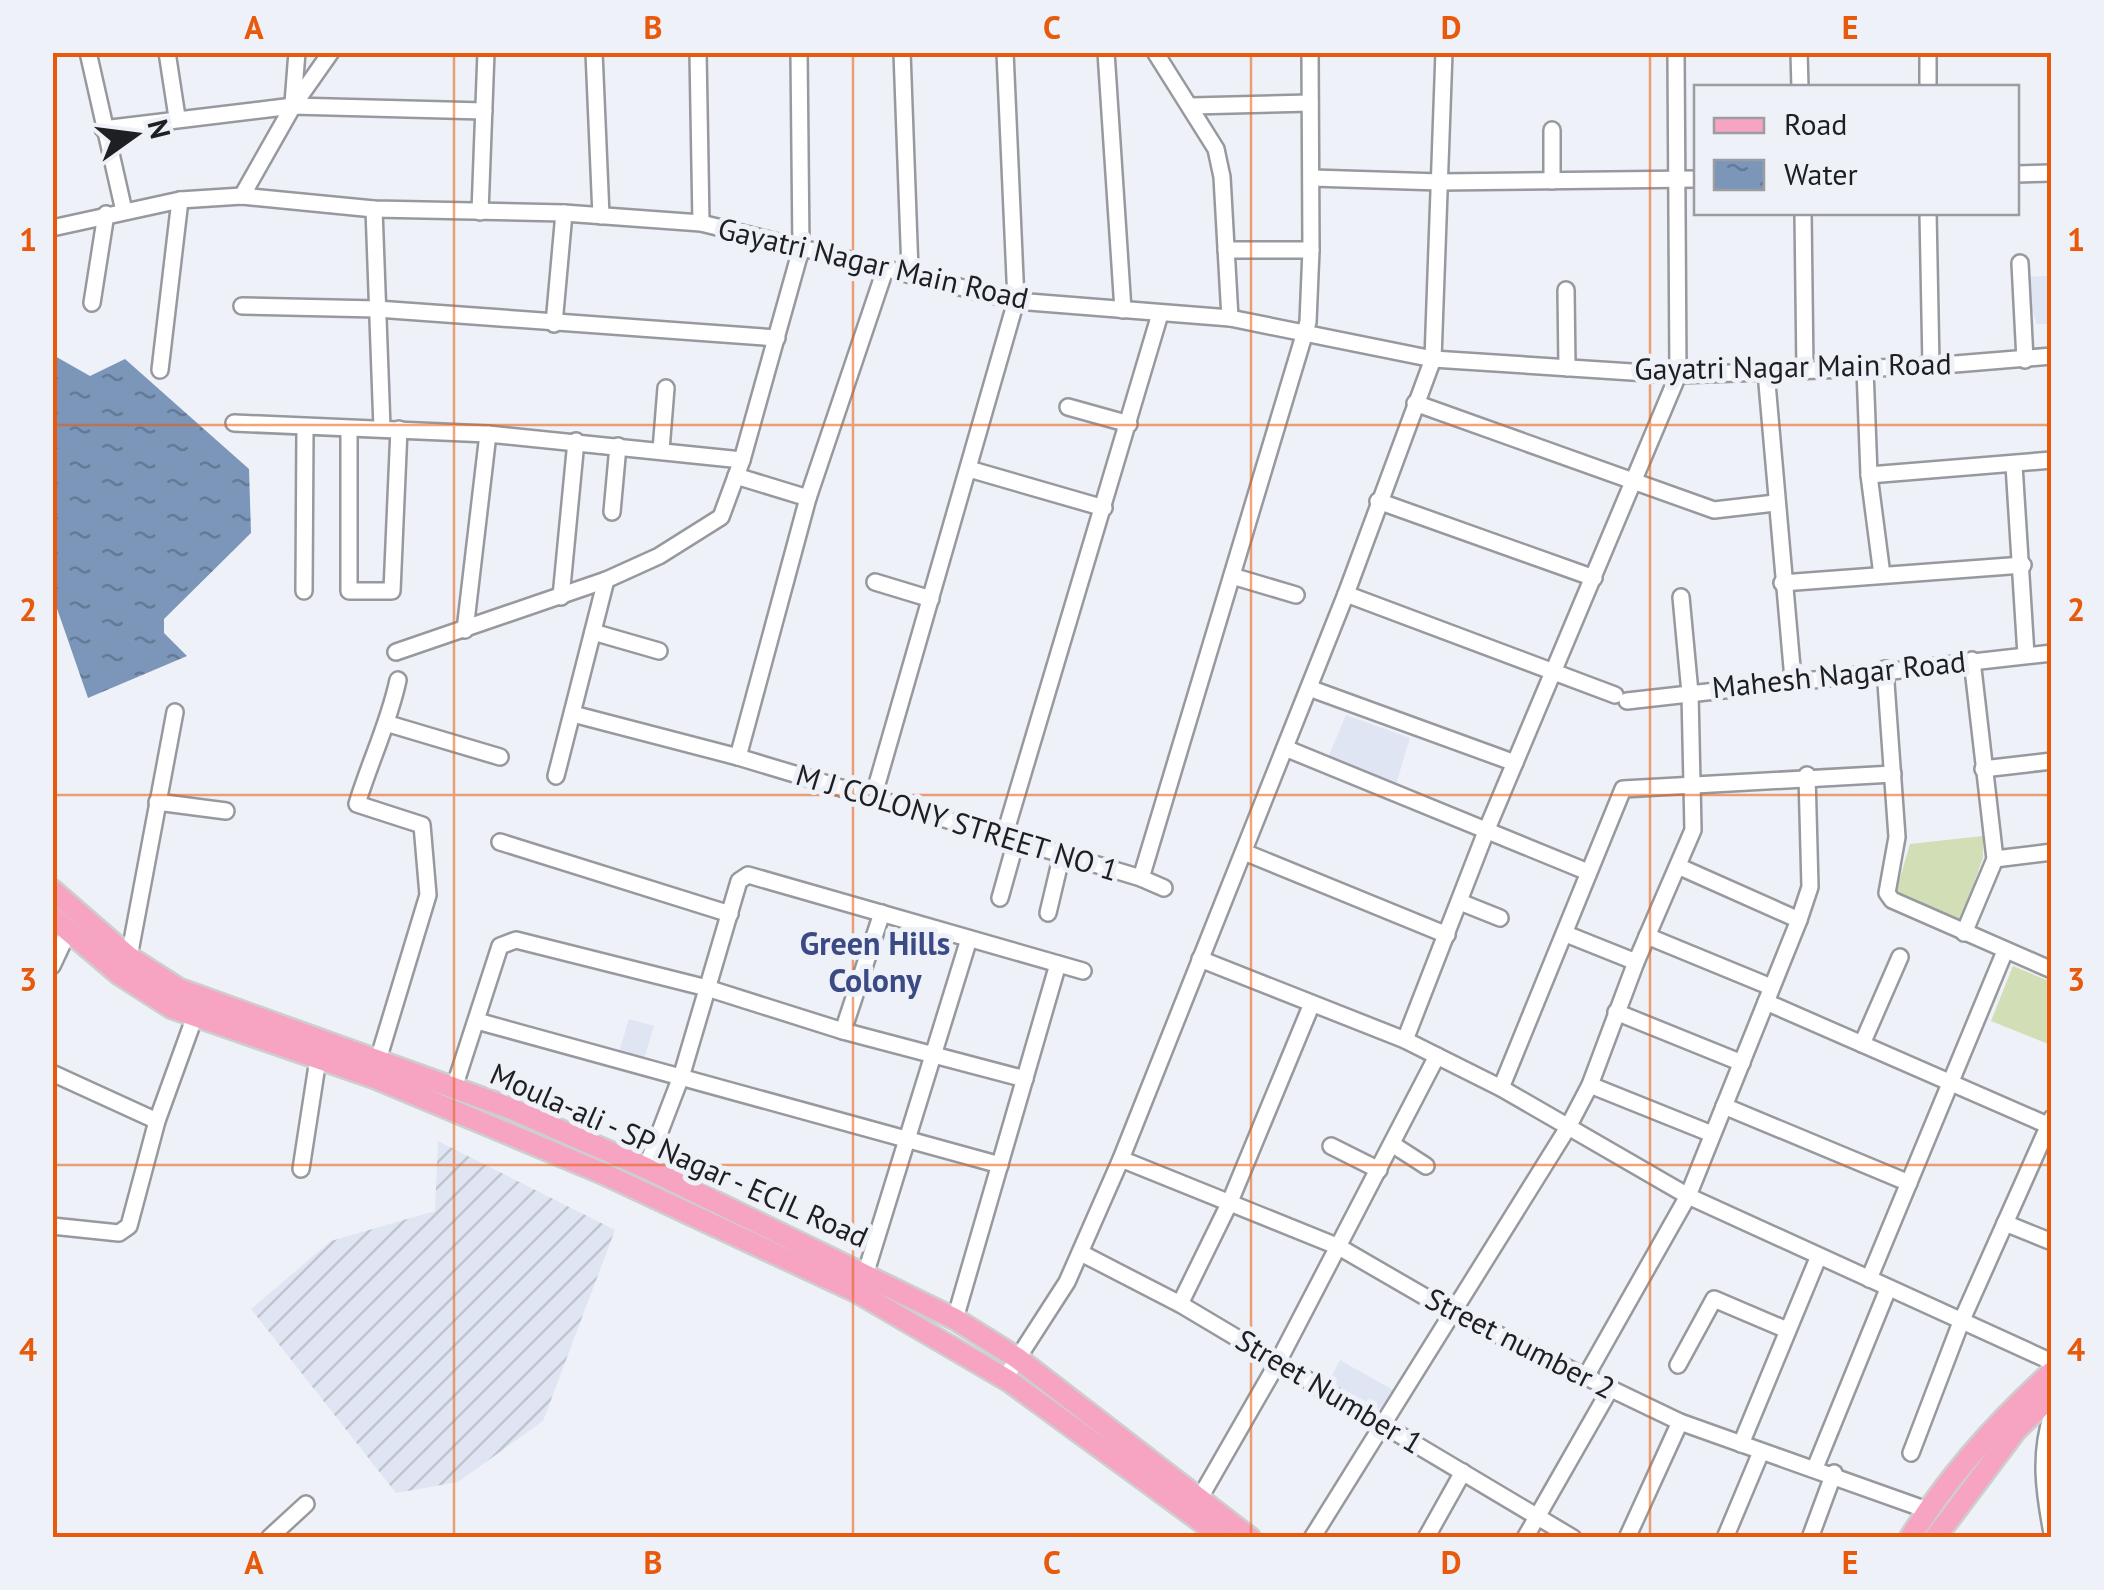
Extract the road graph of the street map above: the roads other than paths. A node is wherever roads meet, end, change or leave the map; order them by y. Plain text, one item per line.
1 (88, 52) edge
2 (168, 52) edge
3 (296, 52) edge
4 (330, 52) edge
5 (486, 52) edge
6 (594, 52) edge
7 (698, 52) edge
8 (817, 52) edge
9 (902, 52) edge
10 (1005, 52) edge
11 (1106, 52) edge
12 (1154, 52) edge
13 (1310, 52) edge
14 (1444, 52) edge
15 (1676, 52) edge
16 (1799, 52) edge
17 (1928, 52) edge
18 (799, 53) edge
19 (1800, 85) edge
20 (1928, 85) edge
21 (1310, 103) junction
22 (292, 106) junction
23 (1192, 106) junction
24 (484, 111) junction
25 (177, 116) junction
26 (103, 128) junction
27 (1552, 130) dead end
28 (2052, 173) edge
29 (2019, 174) edge
30 (1312, 178) junction
31 (1694, 179) edge
32 (1678, 180) junction
33 (1552, 181) junction
34 (1440, 182) junction
35 (242, 196) junction
36 (180, 200) junction
37 (374, 209) junction
38 (124, 211) junction
39 (480, 212) junction
40 (564, 213) junction
41 (106, 214) junction
42 (1804, 215) edge
43 (1928, 215) edge
44 (602, 216) junction
45 (701, 224) junction
46 (52, 228) edge
47 (800, 249) junction
48 (1226, 250) junction
49 (1310, 250) junction
50 (2020, 262) dead end
51 (886, 266) junction
52 (910, 271) junction
53 (1566, 290) dead end
54 (1016, 301) junction
55 (92, 303) dead end
56 (242, 306) dead end
57 (377, 309) junction
58 (1123, 310) junction
59 (1160, 314) junction
60 (1230, 318) junction
61 (554, 324) junction
62 (1305, 334) junction
63 (777, 338) junction
64 (2052, 356) edge
65 (1433, 358) junction
66 (2025, 360) junction
67 (1930, 366) junction
68 (1567, 368) junction
69 (1864, 369) junction
70 (160, 370) dead end
71 (1805, 371) junction
72 (1766, 372) junction
73 (1678, 376) junction
74 (666, 388) dead end
75 (1416, 403) junction
76 (1068, 407) dead end
77 (234, 423) dead end
78 (1128, 424) junction
79 (305, 428) junction
80 (390, 429) junction
81 (349, 430) junction
82 (488, 434) junction
83 (576, 441) junction
84 (618, 446) junction
85 (661, 450) junction
86 (742, 460) junction
87 (2052, 460) edge
88 (2014, 465) junction
89 (969, 468) junction
90 (1869, 474) junction
91 (736, 476) junction
92 (1633, 484) junction
93 (808, 498) junction
94 (1378, 501) junction
95 (1775, 503) junction
96 (1104, 508) junction
97 (612, 512) dead end
98 (2023, 565) junction
99 (1882, 575) junction
100 (1232, 576) junction
101 (1594, 578) junction
102 (606, 580) junction
103 (875, 582) dead end
104 (1782, 583) junction
105 (304, 591) dead end
106 (1346, 594) junction
107 (1296, 595) dead end
108 (561, 597) junction
109 (1680, 597) dead end
110 (931, 600) junction
111 (465, 630) junction
112 (593, 632) junction
113 (659, 651) dead end
114 (396, 652) dead end
115 (2052, 653) edge
116 (2026, 655) junction
117 (1972, 660) junction
118 (1885, 669) junction
119 (1557, 670) junction
120 (1792, 678) junction
121 (398, 680) dead end
122 (1309, 688) junction
123 (1690, 692) junction
124 (176, 712) dead end
125 (573, 714) junction
126 (390, 724) junction
127 (1286, 748) junction
128 (500, 757) dead end
129 (738, 757) junction
130 (2052, 760) edge
131 (1515, 763) junction
132 (1982, 769) junction
133 (1894, 774) junction
134 (556, 776) dead end
135 (1807, 776) junction
136 (1693, 785) junction
137 (873, 798) junction
138 (156, 802) junction
139 (226, 810) dead end
140 (1487, 829) junction
141 (1010, 839) junction
142 (500, 842) dead end
143 (1244, 852) junction
144 (2052, 852) edge
145 (1062, 854) junction
146 (1995, 859) junction
147 (1680, 868) junction
148 (1588, 872) junction
149 (1141, 878) junction
150 (1164, 888) dead end
151 (52, 890) edge
152 (1000, 898) dead end
153 (1460, 902) junction
154 (882, 913) junction
155 (1048, 913) dead end
156 (730, 914) junction
157 (1500, 918) dead end
158 (1799, 920) junction
159 (60, 924) edge
160 (1964, 933) junction
161 (1566, 934) junction
162 (1447, 935) junction
163 (1647, 936) junction
164 (969, 938) junction
165 (2005, 951) junction
166 (129, 957) junction
167 (1900, 957) dead end
168 (1200, 959) junction
169 (1636, 962) junction
170 (1058, 964) junction
171 (52, 966) edge
172 (2052, 970) edge
173 (1083, 971) dead end
174 (708, 988) junction
175 (1768, 995) junction
176 (1310, 1006) junction
177 (1616, 1012) junction
178 (195, 1016) junction
179 (477, 1020) junction
180 (843, 1031) junction
181 (1405, 1040) junction
182 (1862, 1044) junction
183 (932, 1056) junction
184 (1437, 1056) junction
185 (318, 1059) junction
186 (378, 1060) junction
187 (1742, 1063) junction
188 (52, 1073) edge
189 (682, 1074) junction
190 (1025, 1079) junction
191 (1950, 1082) junction
192 (1590, 1084) junction
193 (454, 1088) junction
194 (1501, 1088) junction
195 (1724, 1106) junction
196 (157, 1120) junction
197 (2050, 1124) edge
198 (1566, 1129) junction
199 (1712, 1134) junction
200 (908, 1142) junction
201 (1392, 1144) junction
202 (1331, 1146) dead end
203 (1121, 1159) junction
204 (1000, 1166) junction
205 (1426, 1166) dead end
206 (646, 1168) junction
207 (301, 1170) dead end
208 (1378, 1170) junction
209 (1909, 1183) junction
210 (1688, 1196) junction
211 (1229, 1204) junction
212 (2005, 1223) junction
213 (52, 1226) edge
214 (2052, 1242) edge
215 (1339, 1247) junction
216 (1081, 1253) junction
217 (1818, 1258) junction
218 (866, 1272) junction
219 (1869, 1280) junction
220 (1888, 1289) junction
221 (1180, 1304) junction
222 (1453, 1313) junction
223 (956, 1320) junction
224 (1960, 1322) junction
225 (1787, 1330) junction
226 (1017, 1358) junction
227 (1278, 1362) junction
228 (2052, 1362) edge
229 (1678, 1364) dead end
230 (2052, 1372) edge
231 (1005, 1378) junction
232 (1584, 1378) junction
233 (1609, 1391) junction
234 (2052, 1395) edge
235 (2052, 1414) edge
236 (1680, 1422) junction
237 (1386, 1426) junction
238 (2049, 1431) edge
239 (1741, 1444) junction
240 (1761, 1452) junction
241 (1911, 1454) dead end
242 (1814, 1468) junction
243 (1463, 1472) junction
244 (1834, 1474) junction
245 (1201, 1496) junction
246 (306, 1504) dead end
247 (1927, 1510) junction
248 (1537, 1517) junction
249 (2052, 1532) edge
250 (269, 1538) edge
251 (1224, 1538) edge
252 (1250, 1538) edge
253 (1312, 1538) edge
254 (1426, 1538) edge
255 (1525, 1538) edge
256 (1573, 1538) edge
257 (1627, 1538) edge
258 (1725, 1538) edge
259 (1810, 1538) edge
260 (1910, 1538) edge
261 (1935, 1538) edge

1 - 26 street
2 - 25 street
3 - 22 street
4 - 22 street
5 - 24 street
6 - 44 street
7 - 45 street
8 - 18 street
9 - 52 street
10 - 54 street
11 - 58 street
12 - 23 street
13 - 21 street, M J COLONY STREET NO 1
14 - 34 street
15 - 32 street
16 - 19 street
17 - 20 street
18 - 47 street
21 - 23 street
21 - 30 street, M J COLONY STREET NO 1
22 - 24 street
22 - 25 street
22 - 35 street
23 - 48 street
24 - 39 street
25 - 26 street
26 - 38 street
27 - 33 street
28 - 29 street
30 - 34 street
30 - 49 street, M J COLONY STREET NO 1
31 - 32 street
32 - 33 street
32 - 73 street
33 - 34 street
34 - 65 street
35 - 36 street, Gayatri Nagar Main Road
35 - 37 street, Gayatri Nagar Main Road
36 - 38 street, Gayatri Nagar Main Road
36 - 70 street
37 - 39 street, Gayatri Nagar Main Road
37 - 57 street
38 - 41 street, Gayatri Nagar Main Road
39 - 40 street, Gayatri Nagar Main Road
40 - 44 street, Gayatri Nagar Main Road
40 - 61 street
41 - 46 street, Gayatri Nagar Main Road
41 - 55 street
42 - 71 street
43 - 67 street
44 - 45 street, Gayatri Nagar Main Road
45 - 47 street, Gayatri Nagar Main Road
47 - 51 street, Gayatri Nagar Main Road
47 - 63 street
48 - 49 street
48 - 60 street
49 - 62 street, M J COLONY STREET NO 1
50 - 66 street
51 - 52 street, Gayatri Nagar Main Road
51 - 93 street
52 - 54 street, Gayatri Nagar Main Road
53 - 68 street
54 - 58 street, Gayatri Nagar Main Road
54 - 89 street
56 - 57 street
57 - 61 street
57 - 80 street
58 - 59 street, Gayatri Nagar Main Road
59 - 60 street, Gayatri Nagar Main Road
59 - 78 street
60 - 62 street, Gayatri Nagar Main Road
61 - 63 street
62 - 65 street, Gayatri Nagar Main Road
62 - 100 street, M J COLONY STREET NO 1
63 - 86 street
64 - 66 street, Gayatri Nagar Main Road
65 - 68 street, Gayatri Nagar Main Road
65 - 75 street
66 - 67 street, Gayatri Nagar Main Road
67 - 69 street, Gayatri Nagar Main Road
68 - 73 street, Gayatri Nagar Main Road
69 - 71 street, Gayatri Nagar Main Road
69 - 90 street
71 - 72 street, Gayatri Nagar Main Road
72 - 73 street, Gayatri Nagar Main Road
72 - 95 street
73 - 92 street
74 - 85 street
75 - 92 street
75 - 94 street
76 - 78 street
77 - 79 street
78 - 96 street
79 - 81 street
79 - 105 street
80 - 81 street
80 - 81 street
80 - 82 street
82 - 83 street
82 - 111 street
83 - 84 street
83 - 108 street
84 - 85 street
84 - 97 street
85 - 86 street
86 - 91 street
87 - 88 street
88 - 90 street
88 - 98 street
89 - 96 street
89 - 110 street
90 - 99 street
91 - 93 street
91 - 102 street
92 - 95 street
92 - 101 street
93 - 129 street
94 - 101 street
94 - 106 street
95 - 104 street
96 - 141 street
98 - 99 street
98 - 116 street
99 - 104 street
100 - 107 street
100 - 149 street, M J COLONY STREET NO 1
101 - 119 street
102 - 108 street
102 - 112 street
103 - 110 street
104 - 120 street
106 - 119 street, Mahesh Nagar Road
106 - 122 street
108 - 111 street
109 - 123 street
110 - 137 street
111 - 114 street
112 - 113 street
112 - 125 street
115 - 116 street, Mahesh Nagar Road
116 - 117 street, Mahesh Nagar Road
117 - 118 street, Mahesh Nagar Road
117 - 132 street
118 - 120 street, Mahesh Nagar Road
118 - 133 street
119 - 123 street, Mahesh Nagar Road
119 - 131 street
120 - 123 street, Mahesh Nagar Road
121 - 126 street
122 - 127 street
122 - 131 street
123 - 136 street
124 - 138 street
125 - 129 street, M J COLONY STREET NO 1
125 - 134 street
126 - 128 street
126 - 186 street
127 - 140 street
127 - 143 street
129 - 137 street, M J COLONY STREET NO 1
130 - 132 street
131 - 140 street
132 - 146 street
133 - 135 street
133 - 160 street
135 - 136 street
135 - 158 street
136 - 147 street
136 - 148 street
137 - 141 street, M J COLONY STREET NO 1
138 - 139 street
138 - 166 street
140 - 148 street
140 - 153 street
141 - 145 street, M J COLONY STREET NO 1
141 - 152 street
142 - 156 street
143 - 162 street
143 - 168 street
144 - 146 street
145 - 149 street, M J COLONY STREET NO 1
145 - 155 street
146 - 160 street
147 - 158 street
147 - 163 street
148 - 161 street
149 - 150 street
151 - 166 main road, Moula-ali - SP Nagar - ECIL Road
153 - 157 street
153 - 162 street
154 - 156 street
154 - 164 street
154 - 180 street
156 - 174 street
158 - 175 street
159 - 171 street
159 - 178 main road, Moula-ali - SP Nagar - ECIL Road
160 - 165 street
161 - 169 street
161 - 194 street
162 - 181 street
163 - 169 street
163 - 175 street
164 - 170 street
164 - 183 street
165 - 172 street
165 - 191 street
166 - 186 main road, Moula-ali - SP Nagar - ECIL Road
167 - 182 street
168 - 176 street
168 - 203 street
169 - 177 street
170 - 173 street
170 - 190 street
174 - 179 street
174 - 180 street
174 - 189 street
175 - 182 street
175 - 187 street
176 - 181 street
176 - 211 street
177 - 187 street
177 - 192 street
178 - 185 main road, Moula-ali - SP Nagar - ECIL Road
178 - 196 street
179 - 189 street
179 - 193 street
180 - 183 street
181 - 184 street
182 - 191 street
183 - 190 street
183 - 200 street
184 - 194 street
184 - 201 street
185 - 207 street
185 - 231 main road, Moula-ali - SP Nagar - ECIL Road
186 - 193 main road, Moula-ali - SP Nagar - ECIL Road
187 - 195 street
188 - 196 street
189 - 200 street
189 - 206 street
190 - 204 street
191 - 197 street
191 - 209 street
192 - 198 street
192 - 199 street
193 - 206 main road, Moula-ali - SP Nagar - ECIL Road
194 - 198 street
195 - 199 street
195 - 209 street
196 - 213 street
197 - 212 street
198 - 210 street
198 - 222 street
199 - 210 street
200 - 204 street
200 - 218 street
201 - 205 street
201 - 208 street
202 - 208 street
203 - 211 street, Street number 2
203 - 216 street
204 - 223 street
206 - 218 main road, Moula-ali - SP Nagar - ECIL Road
208 - 215 street
209 - 219 street
210 - 217 street
210 - 232 street
211 - 215 street, Street number 2
211 - 221 street
212 - 214 street
212 - 224 street
215 - 222 street, Street number 2
215 - 227 street
216 - 221 street, Street Number 1
216 - 226 street
217 - 219 street
217 - 225 street
218 - 223 main road, Moula-ali - SP Nagar - ECIL Road
219 - 220 street
220 - 224 street
220 - 242 street
221 - 227 street, Street Number 1
222 - 232 street, Street number 2
222 - 237 street
223 - 226 main road, Moula-ali - SP Nagar - ECIL Road
224 - 228 street
224 - 241 street
225 - 229 street
225 - 239 street
226 - 231 street
226 - 245 main road, Moula-ali - SP Nagar - ECIL Road
227 - 237 street, Street Number 1
227 - 245 street
230 - 247 main road
231 - 251 main road, Moula-ali - SP Nagar - ECIL Road
232 - 233 street, Street number 2
233 - 236 street, Street number 2
233 - 248 street
234 - 261 main road
235 - 238 street
236 - 239 street, Street number 2
236 - 257 street
237 - 243 street, Street Number 1
237 - 253 street
238 - 249 street
239 - 240 street, Street number 2
240 - 242 street, Street number 2
240 - 258 street
242 - 244 street, Street number 2
243 - 248 street, Street Number 1
243 - 254 street
244 - 247 street, Street number 2
244 - 259 street
245 - 252 main road, Moula-ali - SP Nagar - ECIL Road
246 - 250 street
247 - 260 main road
248 - 255 street
248 - 256 street, Street Number 1

